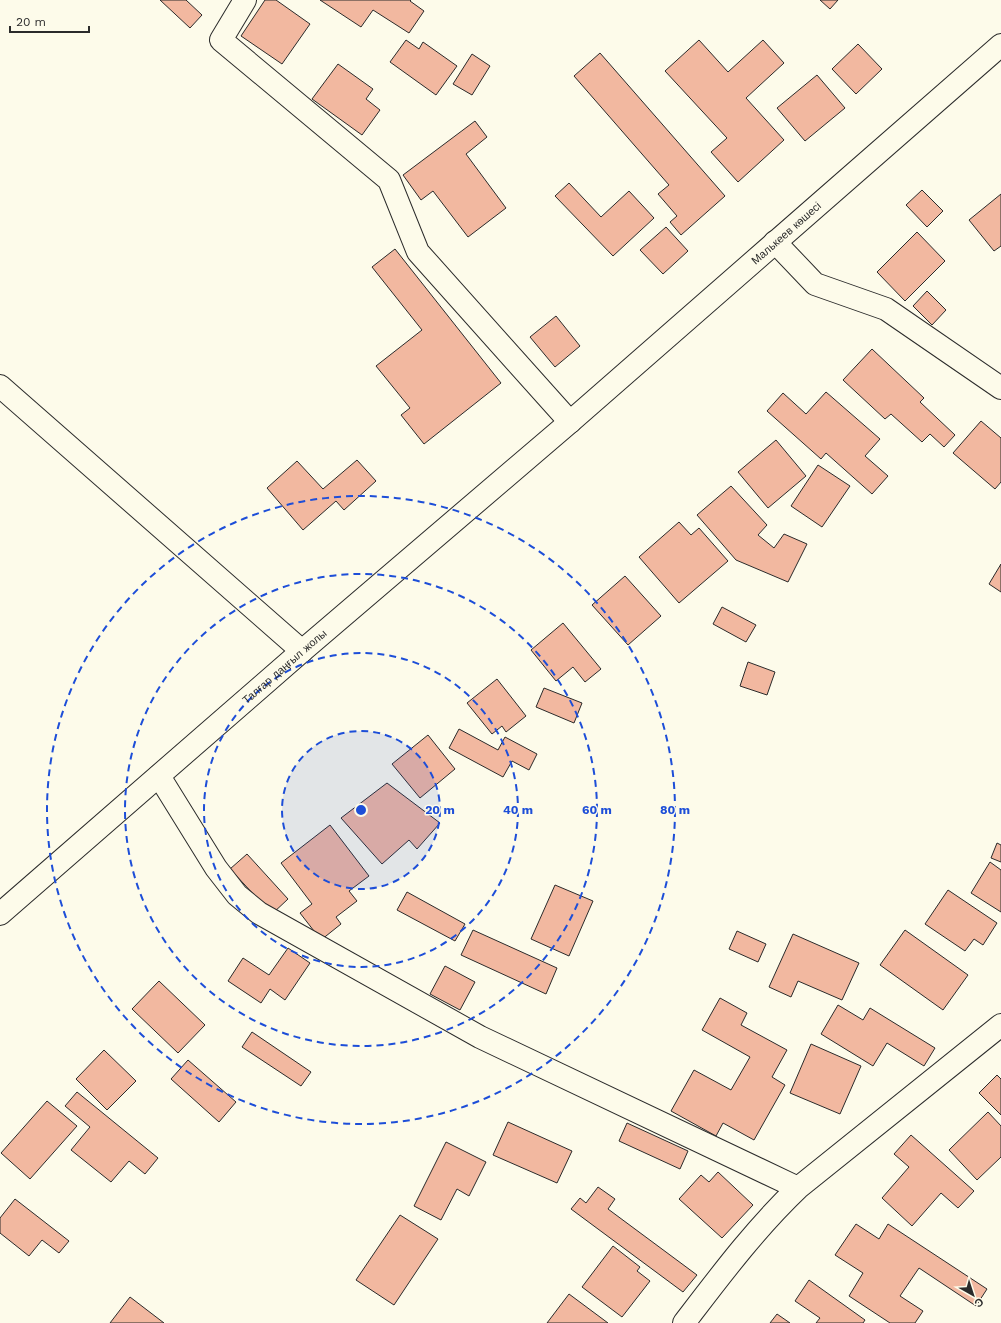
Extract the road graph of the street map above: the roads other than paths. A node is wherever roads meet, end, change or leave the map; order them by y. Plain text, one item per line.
1 (244, 0) edge
2 (1001, 44) edge
3 (775, 242) junction
4 (0, 386) edge
5 (1001, 388) edge
6 (570, 422) junction
7 (302, 651) junction
8 (159, 776) junction
9 (0, 914) edge
10 (1001, 1025) edge
11 (798, 1188) junction
12 (684, 1323) edge

1 - 6 street
2 - 3 street, Малькеев көшесі
3 - 5 street
3 - 6 street, Малькеев көшесі
4 - 7 street
6 - 7 street, Талғар даңғыл жолы
7 - 8 street, Талғар даңғыл жолы
8 - 9 street, Талғар даңғыл жолы
8 - 11 street
10 - 11 street
11 - 12 street

